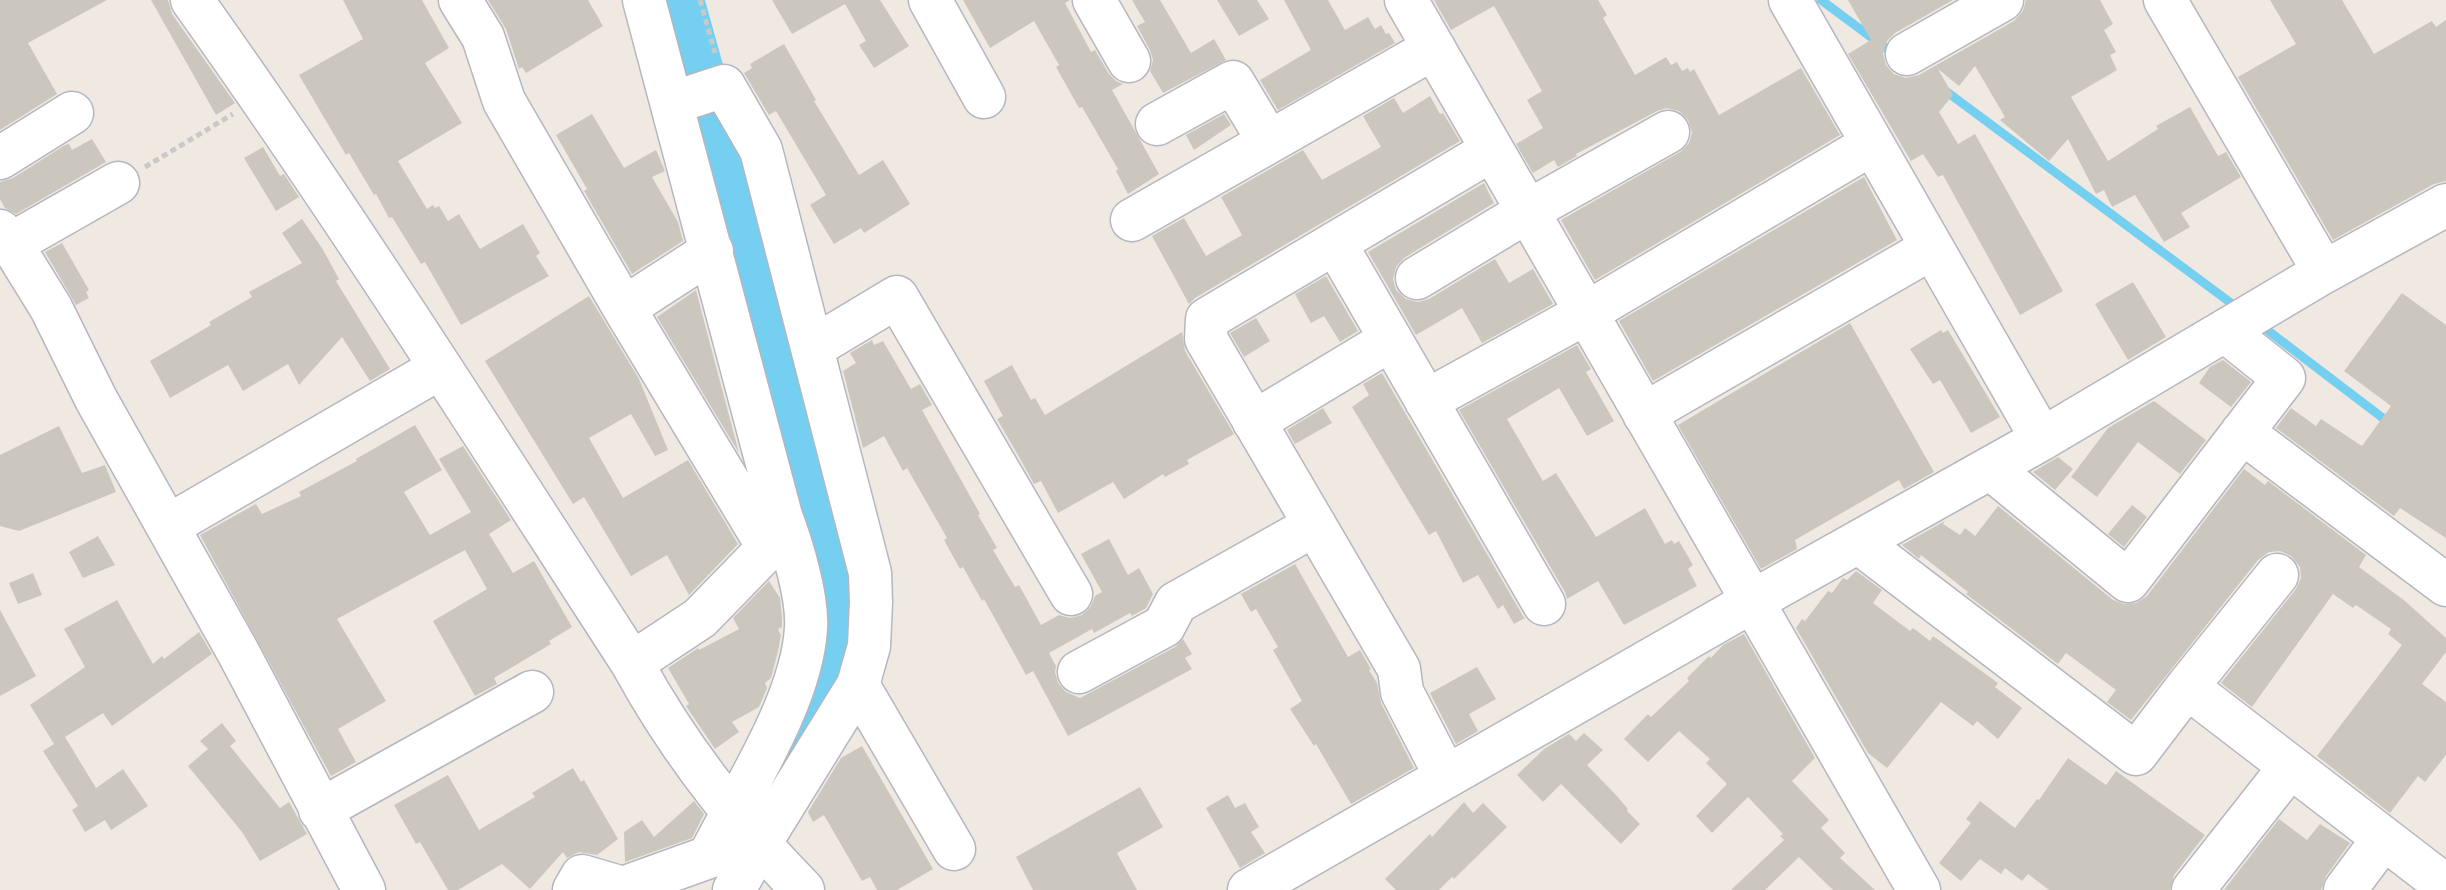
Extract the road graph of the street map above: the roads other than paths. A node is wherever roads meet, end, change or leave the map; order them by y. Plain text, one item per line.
1 (192, 0) edge
2 (460, 0) edge
3 (644, 0) edge
4 (930, 0) edge
5 (1094, 0) edge
6 (1406, 0) edge
7 (1790, 0) edge
8 (2002, 0) edge
9 (2165, 0) edge
10 (1434, 48) junction
11 (1907, 54) dead end
12 (1129, 61) dead end
13 (984, 97) dead end
14 (672, 103) junction
15 (72, 113) dead end
16 (1157, 124) dead end
17 (1668, 132) dead end
18 (1269, 142) junction
19 (1872, 144) junction
20 (1492, 150) junction
21 (0, 158) edge
22 (118, 183) road end
23 (2446, 205) edge
24 (1528, 211) junction
25 (1132, 220) dead end
26 (6, 237) edge
27 (1335, 243) junction
28 (1932, 248) junction
29 (712, 251) junction
30 (2324, 272) junction
31 (1417, 278) dead end
32 (624, 308) junction
33 (1586, 313) junction
34 (2225, 331) junction
35 (1390, 340) junction
36 (812, 348) junction
37 (440, 368) junction
38 (1426, 401) junction
39 (1644, 414) junction
40 (1254, 422) junction
41 (2242, 432) junction
42 (2042, 439) junction
43 (1990, 468) junction
44 (1315, 525) junction
45 (168, 526) junction
46 (775, 532) junction
47 (1858, 542) junction
48 (2277, 575) dead end
49 (2446, 585) edge
50 (1071, 594) dead end
51 (1751, 602) junction
52 (1544, 604) dead end
53 (632, 663) junction
54 (1079, 672) dead end
55 (858, 685) junction
56 (2187, 687) junction
57 (532, 692) dead end
58 (2289, 768) junction
59 (1446, 777) junction
60 (320, 810) junction
61 (732, 811) junction
62 (2383, 839) junction
63 (759, 845) junction
64 (954, 849) dead end
65 (2446, 886) edge
66 (364, 890) edge
67 (574, 890) edge
68 (734, 890) edge
69 (803, 890) edge
70 (1249, 890) edge
71 (1919, 890) edge
72 (2193, 890) edge
73 (2345, 890) edge

1 - 37 street
2 - 32 street
3 - 14 street
4 - 13 street
5 - 12 street
6 - 10 street
7 - 19 street
8 - 11 street
9 - 30 street
10 - 18 street
10 - 20 street
14 - 29 street
14 - 36 street
15 - 21 street
16 - 18 street
17 - 24 street
18 - 25 street
19 - 28 street
19 - 33 street
20 - 24 street
20 - 27 street
22 - 26 street
23 - 30 street
24 - 31 street
24 - 33 street
26 - 45 street
27 - 35 street
27 - 40 street
28 - 39 street
28 - 42 street
29 - 32 street
29 - 46 street
30 - 34 street
32 - 46 street
33 - 38 street
33 - 39 street
34 - 41 street
34 - 42 street
35 - 38 street
35 - 40 street
36 - 50 street
36 - 55 street
37 - 45 street
37 - 53 street
38 - 52 street
39 - 51 street
40 - 44 street
41 - 43 street
41 - 49 street
42 - 43 street
43 - 47 street
44 - 54 street
44 - 59 street
45 - 60 street
46 - 53 street
46 - 61 street
47 - 51 street
47 - 56 street
48 - 56 street
51 - 59 street
51 - 71 street
53 - 61 street
55 - 63 street
55 - 64 street
56 - 58 street
57 - 60 street
58 - 62 street
58 - 72 street
59 - 70 street
60 - 66 street
61 - 63 street
61 - 67 street
62 - 65 street
62 - 73 street
63 - 68 street
63 - 69 street

